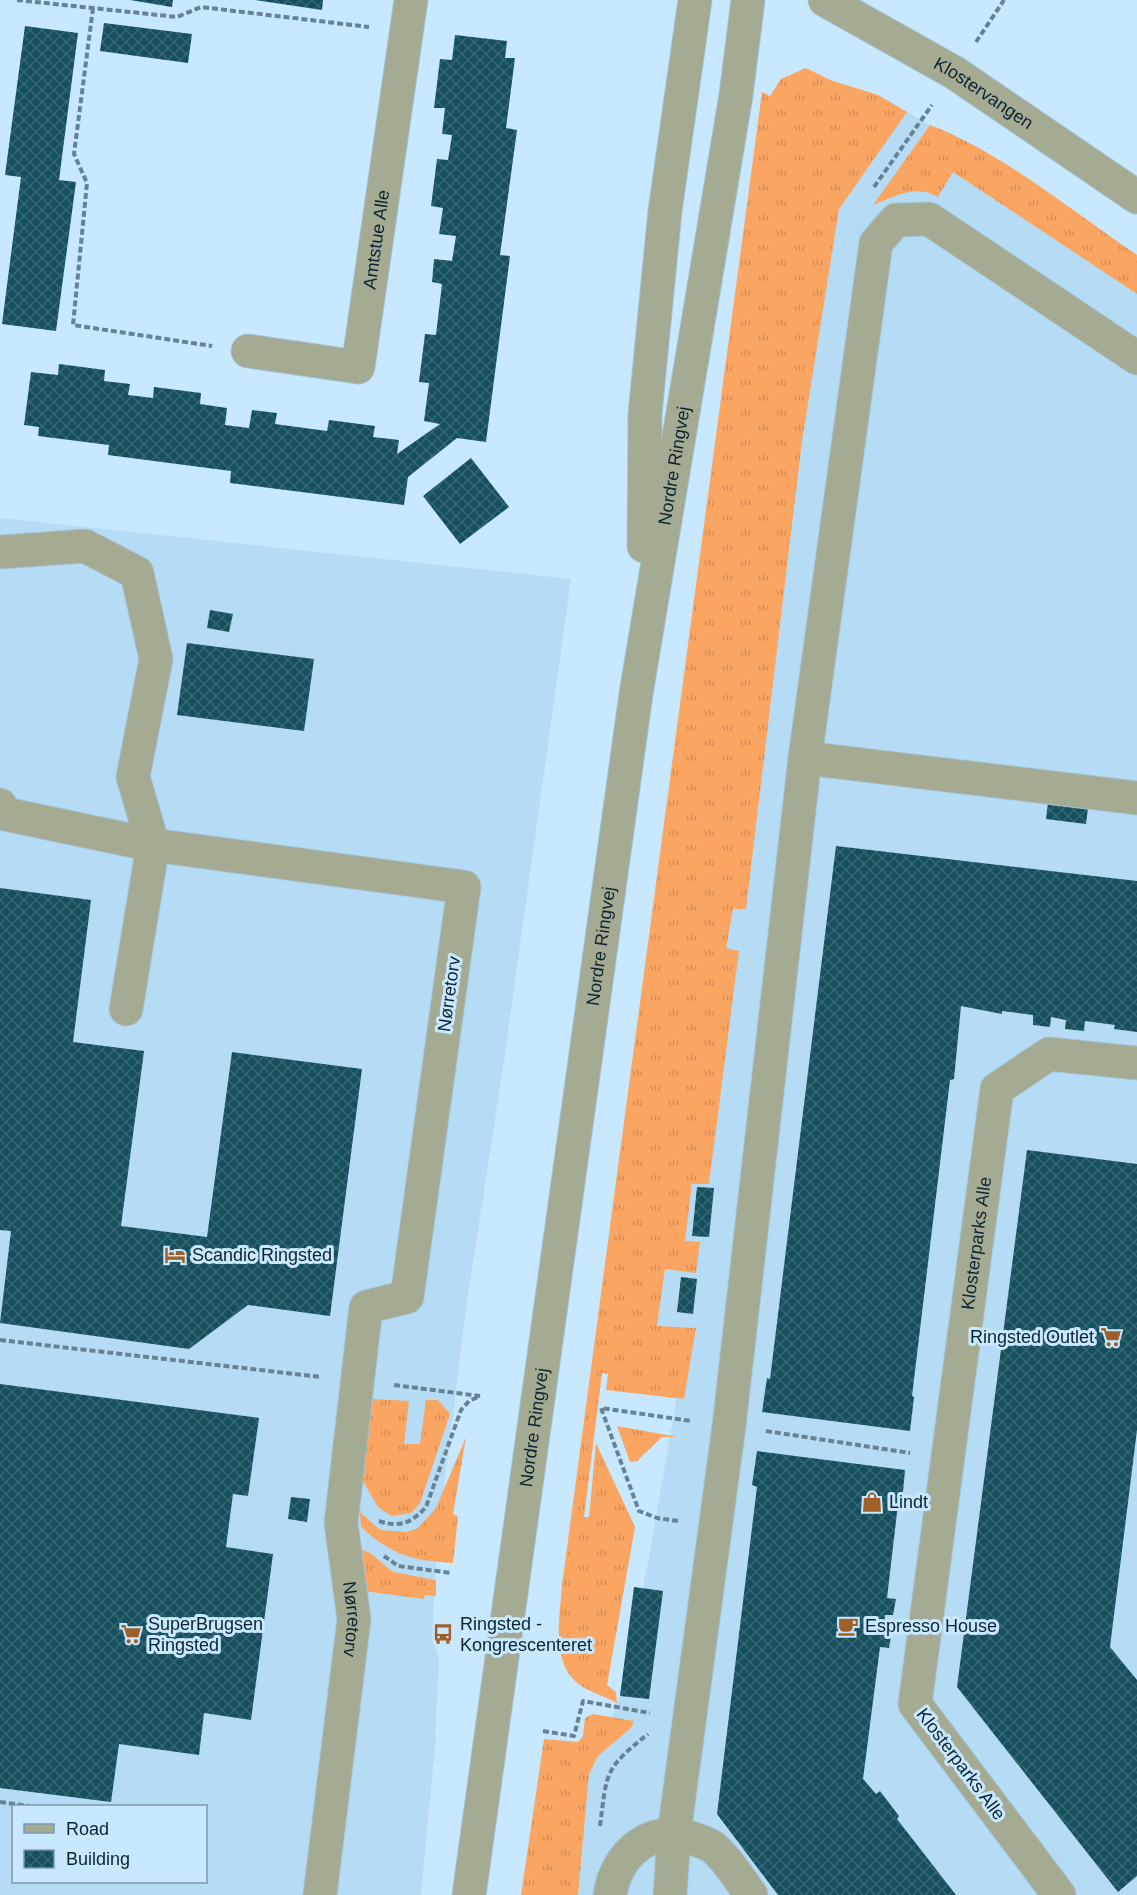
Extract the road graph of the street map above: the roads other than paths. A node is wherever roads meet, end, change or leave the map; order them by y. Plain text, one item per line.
1 (411, 0) edge
2 (695, 0) edge
3 (748, 0) edge
4 (825, 0) edge
5 (1137, 197) edge
6 (248, 351) road end
7 (1137, 358) edge
8 (0, 552) edge
9 (636, 694) junction
10 (805, 759) junction
11 (1137, 798) edge
12 (0, 805) edge
13 (153, 845) junction
14 (126, 1010) dead end
15 (1137, 1063) edge
16 (674, 1834) junction
17 (320, 1895) edge
18 (469, 1895) edge
19 (610, 1895) edge
20 (670, 1895) edge
21 (751, 1895) edge
22 (1059, 1895) edge

1 - 6 street, Amtstue Alle
2 - 9 street
3 - 9 street, Nordre Ringvej
4 - 5 street, Klostervangen
7 - 10 street
8 - 13 street
9 - 18 street, Nordre Ringvej
10 - 11 street
10 - 16 street
12 - 13 street, Nørretorv
13 - 14 street
13 - 17 street, Nørretorv
15 - 22 street, Klosterparks Alle
16 - 19 street
16 - 20 street
16 - 21 street

